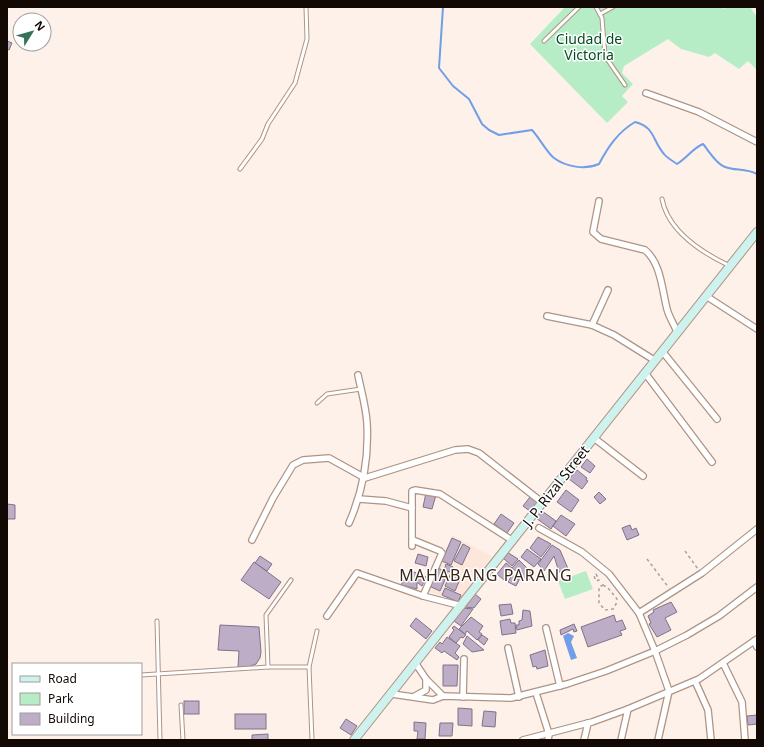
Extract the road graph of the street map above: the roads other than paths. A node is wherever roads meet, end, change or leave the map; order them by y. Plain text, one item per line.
1 (306, 7) edge
2 (579, 7) edge
3 (596, 7) edge
4 (613, 7) edge
5 (600, 14) junction
6 (544, 41) dead end
7 (624, 85) dead end
8 (646, 93) dead end
9 (757, 142) edge
10 (240, 169) dead end
11 (662, 199) dead end
12 (599, 201) dead end
13 (757, 232) edge
14 (730, 266) junction
15 (608, 290) dead end
16 (706, 296) junction
17 (547, 316) dead end
18 (592, 325) junction
19 (757, 329) edge
20 (677, 332) junction
21 (662, 351) junction
22 (654, 360) junction
23 (644, 373) junction
24 (358, 374) dead end
25 (361, 389) junction
26 (317, 403) dead end
27 (717, 419) dead end
28 (594, 438) junction
29 (712, 462) dead end
30 (643, 476) dead end
31 (365, 478) junction
32 (359, 499) junction
33 (543, 503) junction
34 (412, 508) junction
35 (349, 523) dead end
36 (540, 528) dead end
37 (757, 529) edge
38 (252, 540) dead end
39 (513, 541) junction
40 (291, 580) dead end
41 (757, 587) edge
42 (423, 596) junction
43 (462, 606) junction
44 (639, 613) junction
45 (327, 616) dead end
46 (157, 621) dead end
47 (546, 628) dead end
48 (317, 631) dead end
49 (755, 640) edge
50 (757, 647) edge
51 (508, 648) dead end
52 (655, 651) junction
53 (464, 659) dead end
54 (723, 663) junction
55 (416, 664) junction
56 (268, 667) junction
57 (309, 667) junction
58 (159, 674) junction
59 (142, 675) edge
60 (426, 679) junction
61 (695, 681) junction
62 (560, 686) junction
63 (669, 691) junction
64 (536, 692) junction
65 (392, 694) junction
66 (412, 696) junction
67 (443, 696) junction
68 (463, 696) junction
69 (519, 697) junction
70 (180, 705) dead end
71 (628, 709) junction
72 (588, 723) junction
73 (548, 737) edge
74 (160, 740) edge
75 (183, 740) edge
76 (312, 740) edge
77 (354, 740) edge
78 (523, 740) edge
79 (584, 740) edge
80 (621, 740) edge
81 (658, 740) edge
82 (711, 740) edge
83 (745, 740) edge

1 - 10 lane
2 - 6 lane
3 - 5 lane
4 - 5 lane
5 - 7 lane
8 - 9 street
11 - 14 lane
12 - 20 street
13 - 14 main road, J. P. Rizal Street
14 - 16 main road, J. P. Rizal Street
15 - 18 street
16 - 19 street
16 - 20 main road, J. P. Rizal Street
17 - 18 street
18 - 22 street
20 - 21 main road, J. P. Rizal Street
21 - 22 main road, J. P. Rizal Street
21 - 27 street
22 - 23 main road, J. P. Rizal Street
23 - 28 main road, J. P. Rizal Street
23 - 29 street
24 - 25 street
25 - 26 lane
25 - 31 street
28 - 30 street
28 - 33 main road, J. P. Rizal Street
31 - 32 street
31 - 33 street
31 - 38 street
32 - 34 street
32 - 35 street
33 - 39 main road, J. P. Rizal Street
34 - 39 street
34 - 42 street
36 - 44 street
37 - 44 street
39 - 43 main road, J. P. Rizal Street
40 - 56 lane
41 - 52 street
42 - 43 street
42 - 45 street
43 - 55 main road, J. P. Rizal Street
44 - 52 street
46 - 58 lane
47 - 62 street
48 - 57 lane
49 - 50 street
49 - 54 street
51 - 69 street
52 - 62 street
52 - 63 street
53 - 68 street
54 - 61 street
54 - 83 street
55 - 60 street
55 - 65 main road, J. P. Rizal Street
56 - 57 lane
56 - 58 lane
57 - 76 lane
58 - 59 lane
58 - 74 lane
60 - 66 street
60 - 67 street
61 - 63 street
61 - 82 street
62 - 64 street
63 - 71 street
63 - 81 street
64 - 69 street
64 - 73 street
65 - 66 street
65 - 77 main road, J. P. Rizal Street
66 - 67 street
67 - 68 street
68 - 69 street
70 - 75 lane
71 - 72 street
71 - 80 street
72 - 73 street
72 - 79 street
73 - 78 street

